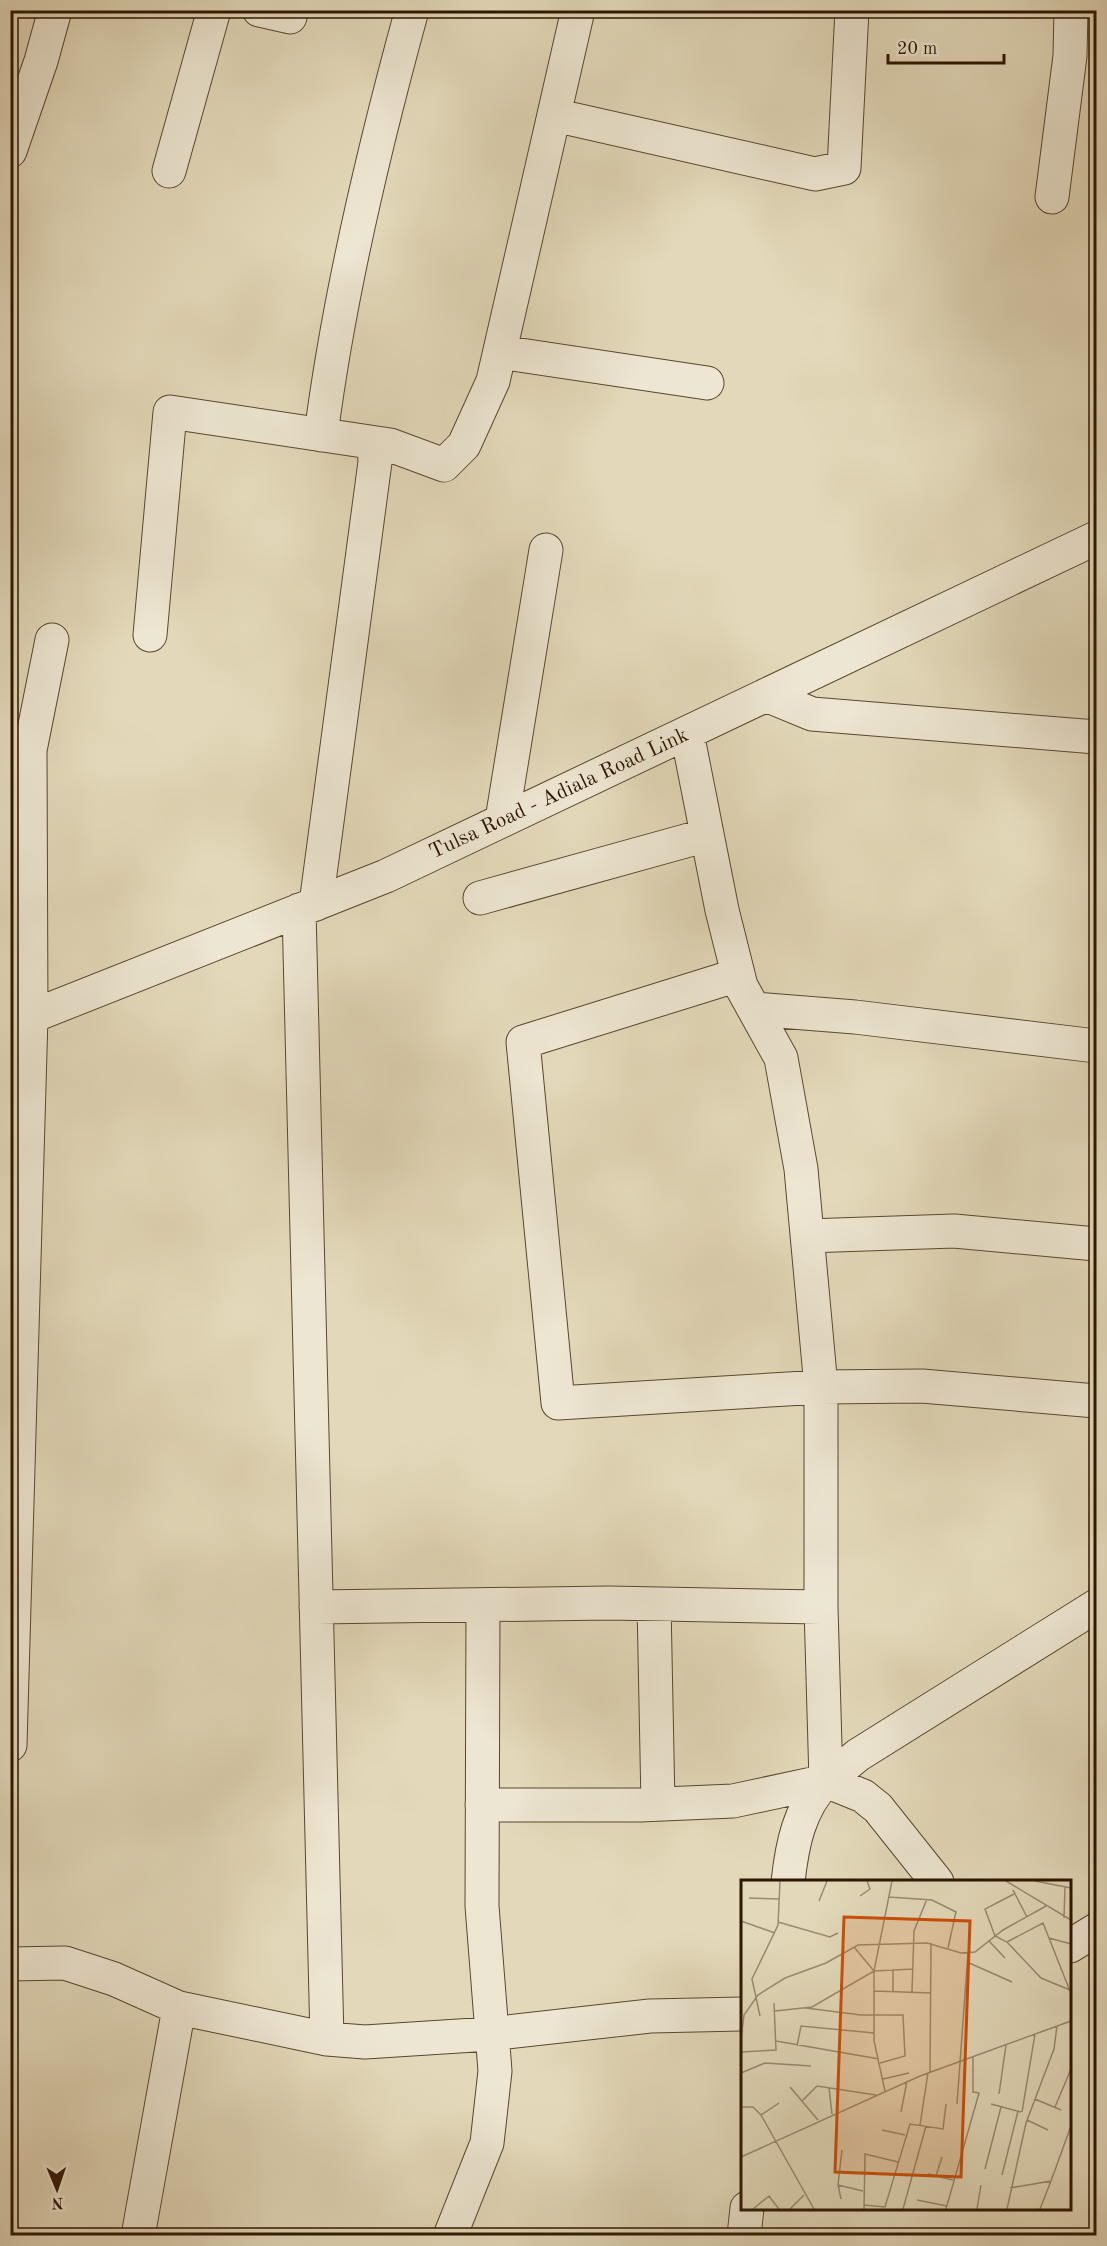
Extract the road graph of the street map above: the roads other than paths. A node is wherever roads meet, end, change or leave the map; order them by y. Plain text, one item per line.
1 (55, 10) edge
2 (214, 10) edge
3 (412, 10) edge
4 (578, 10) edge
5 (852, 10) edge
6 (1071, 10) edge
7 (554, 115) junction
8 (10, 151) edge
9 (169, 171) dead end
10 (1052, 197) dead end
11 (500, 352) junction
12 (707, 383) dead end
13 (321, 435) junction
14 (374, 443) junction
15 (1096, 538) edge
16 (546, 550) dead end
17 (150, 635) dead end
18 (52, 640) dead end
19 (766, 695) junction
20 (687, 733) junction
21 (1096, 736) edge
22 (502, 820) junction
23 (707, 835) junction
24 (480, 897) dead end
25 (308, 907) junction
26 (738, 975) junction
27 (754, 1009) junction
28 (21, 1021) edge
29 (1096, 1046) edge
30 (807, 1236) junction
31 (1096, 1244) edge
32 (821, 1387) junction
33 (1096, 1401) edge
34 (654, 1604) junction
35 (483, 1605) junction
36 (1096, 1606) edge
37 (316, 1607) junction
38 (821, 1607) junction
39 (10, 1745) edge
40 (826, 1781) junction
41 (658, 1804) junction
42 (482, 1805) junction
43 (788, 1880) edge
44 (937, 1880) edge
45 (1096, 1930) edge
46 (1071, 1945) edge
47 (10, 1964) edge
48 (179, 2008) junction
49 (741, 2014) edge
50 (490, 2034) junction
51 (327, 2039) junction
52 (747, 2210) edge
53 (138, 2235) edge
54 (450, 2235) edge
55 (744, 2235) edge

1 - 8 street
2 - 9 street
3 - 13 street
4 - 7 street
5 - 7 street
6 - 10 street
7 - 11 street
11 - 12 street
11 - 14 street
13 - 14 street
13 - 17 street
14 - 25 street
15 - 19 street, Tulsa Road - Adiala Road Link
16 - 22 street
18 - 28 street
19 - 20 street, Tulsa Road - Adiala Road Link
19 - 21 street
20 - 22 street, Tulsa Road - Adiala Road Link
20 - 23 street
22 - 25 street, Tulsa Road - Adiala Road Link
23 - 24 street
23 - 26 street
25 - 28 street, Tulsa Road - Adiala Road Link
25 - 37 street
26 - 27 street
26 - 32 street
27 - 29 street
27 - 30 street
28 - 39 street
30 - 31 street
30 - 32 street
32 - 33 street
32 - 38 street
34 - 35 street
34 - 38 street
34 - 41 street
35 - 37 street
35 - 42 street
36 - 40 street
37 - 51 street
38 - 40 street
40 - 41 street
40 - 43 street
40 - 44 street
41 - 42 street
42 - 50 street
45 - 46 street
47 - 48 street
48 - 51 street
48 - 53 street
49 - 50 street
50 - 51 street
50 - 54 street
52 - 55 street

